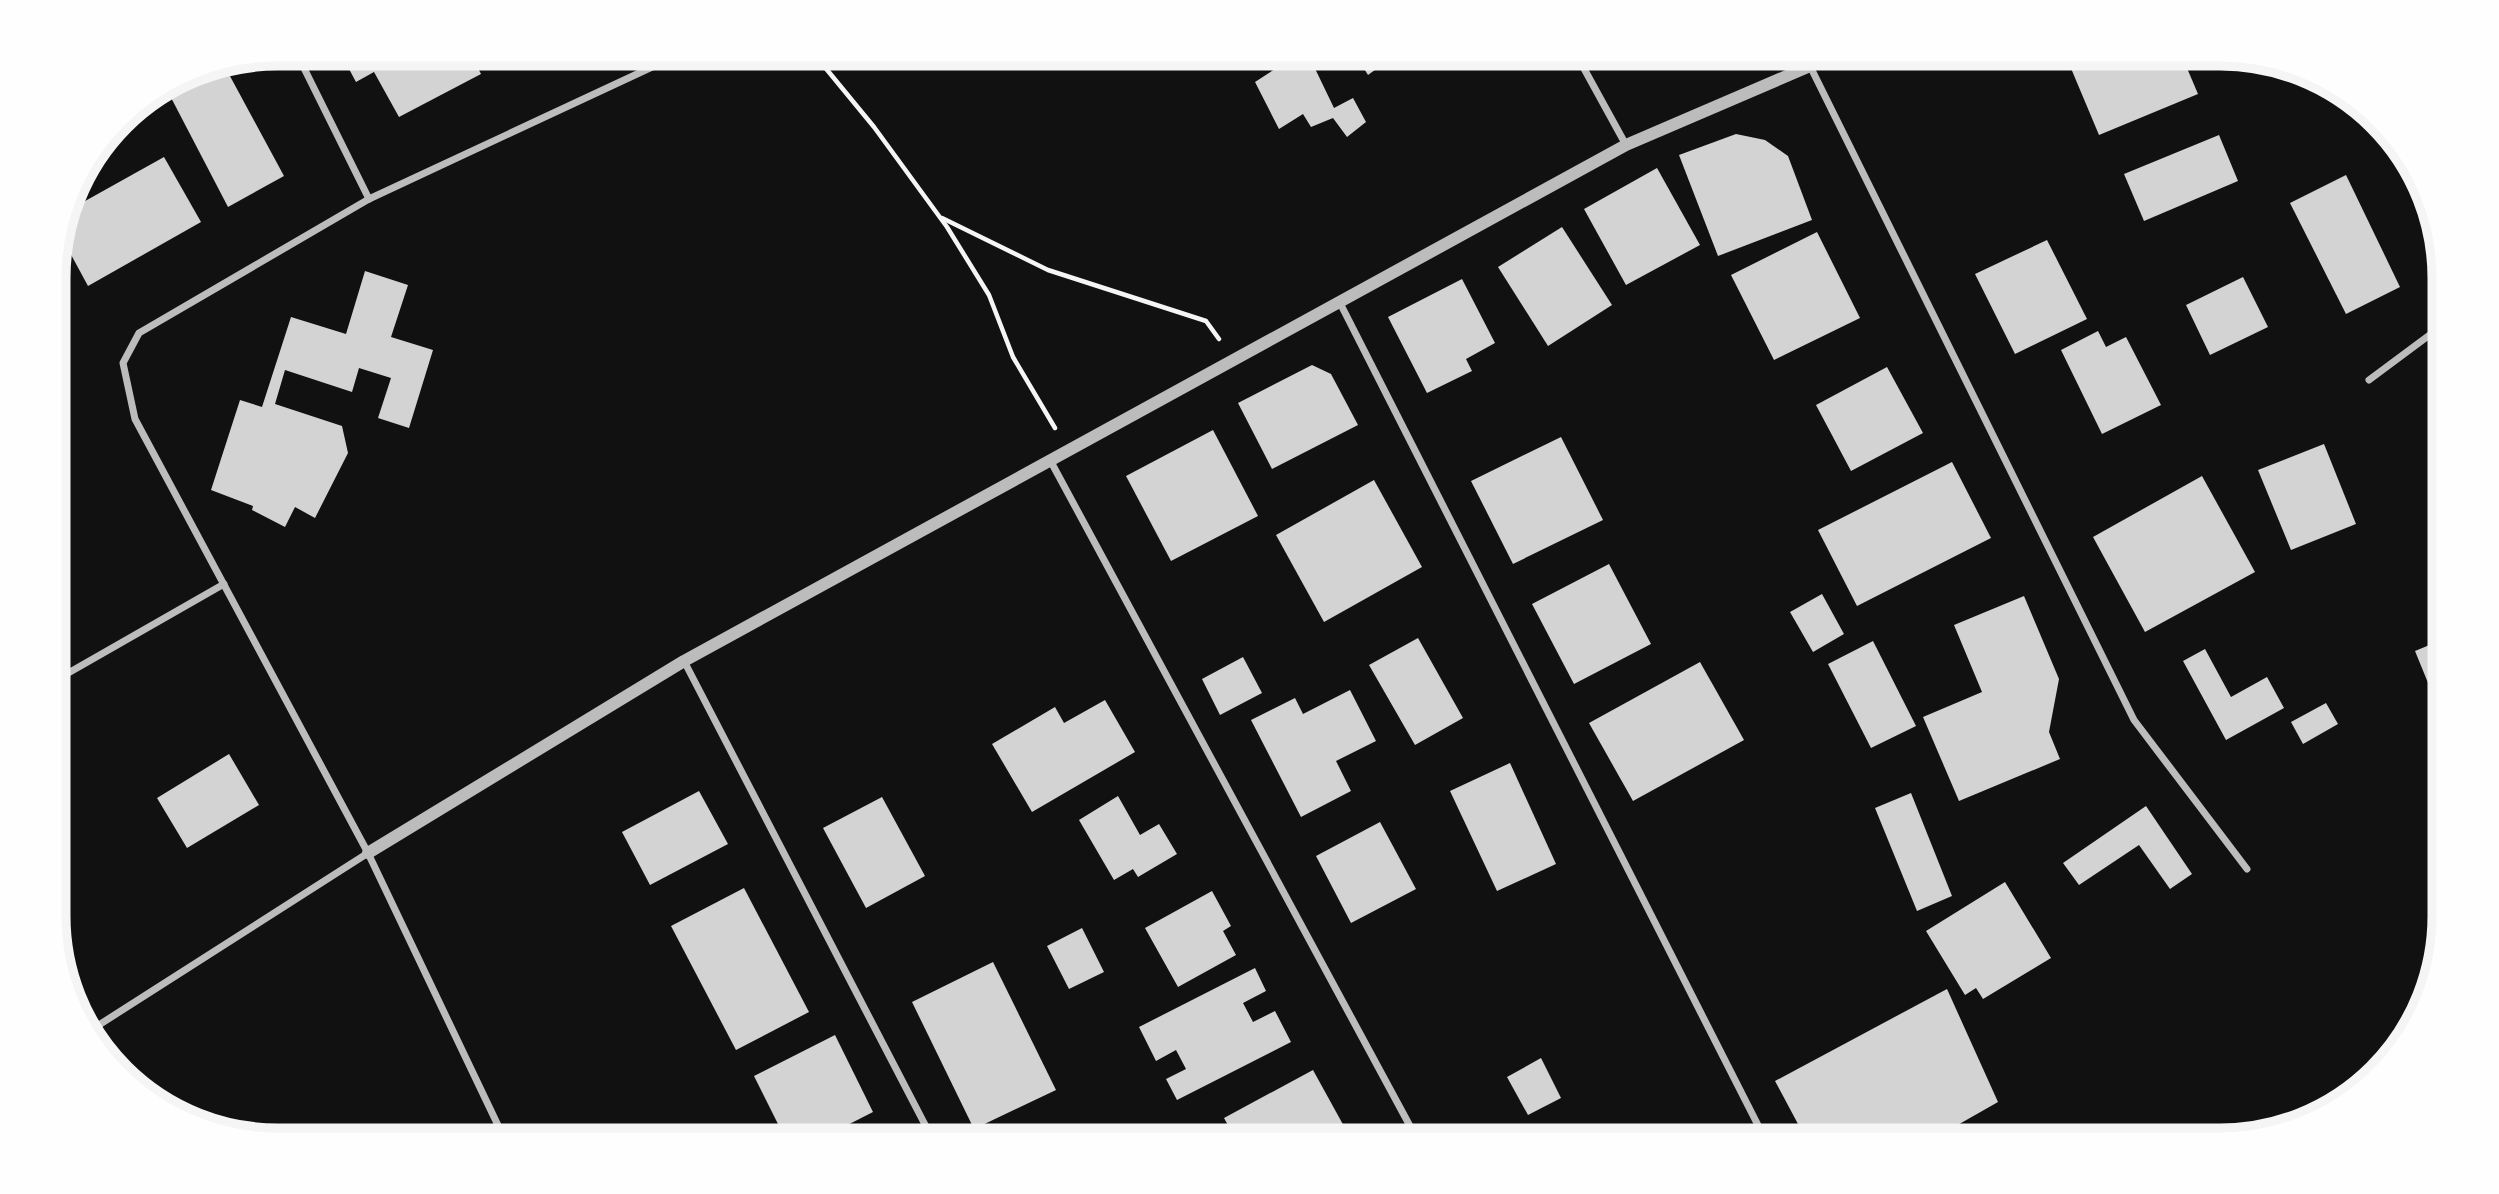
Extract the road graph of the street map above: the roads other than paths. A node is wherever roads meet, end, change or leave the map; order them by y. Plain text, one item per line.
1 (303, 67) edge
2 (652, 67) edge
3 (1583, 67) edge
4 (1804, 67) edge
5 (1810, 67) edge
6 (1626, 145) junction
7 (369, 199) junction
8 (1339, 301) junction
9 (2433, 332) edge
10 (2369, 380) dead end
11 (1050, 460) junction
12 (224, 584) junction
13 (684, 661) junction
14 (66, 674) edge
15 (368, 853) junction
16 (2247, 869) dead end
17 (98, 1026) edge
18 (1411, 1127) edge
19 (1759, 1127) edge
20 (499, 1128) edge
21 (927, 1128) edge

1 - 7 street
2 - 7 street
3 - 6 street
4 - 6 street
5 - 16 street
6 - 8 street
7 - 12 street
8 - 11 street
8 - 19 street
9 - 10 street
11 - 13 street
11 - 18 street
12 - 14 street
12 - 15 street
13 - 15 street
13 - 21 street
15 - 17 street
15 - 20 street

